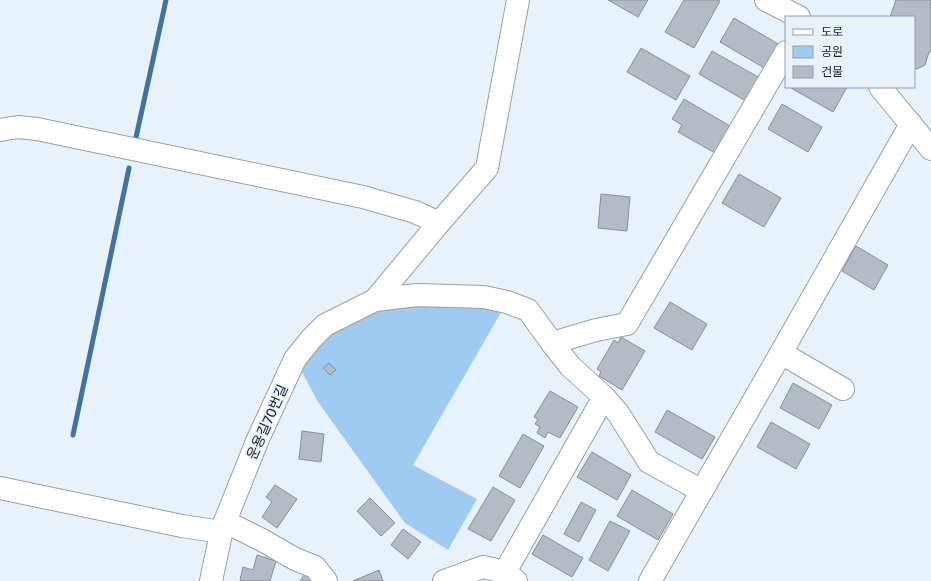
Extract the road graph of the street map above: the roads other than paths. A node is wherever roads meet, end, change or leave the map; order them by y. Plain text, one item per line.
1 (518, 0) edge
2 (766, 0) edge
3 (797, 16) edge
4 (785, 54) edge
5 (881, 88) edge
6 (911, 124) junction
7 (0, 130) edge
8 (931, 149) edge
9 (438, 223) junction
10 (375, 300) junction
11 (552, 343) junction
12 (781, 353) junction
13 (843, 389) dead end
14 (604, 397) junction
15 (0, 488) edge
16 (702, 491) junction
17 (222, 529) junction
18 (510, 576) edge
19 (211, 581) edge
20 (326, 581) edge
21 (444, 581) edge
22 (650, 581) edge

1 - 9 street
2 - 3 street
4 - 11 street
5 - 6 street
6 - 8 street
6 - 12 street
7 - 9 street
9 - 10 street
10 - 11 street
10 - 17 street, 운용길70번길
11 - 14 street
12 - 13 street
12 - 16 street
14 - 16 street
14 - 18 street
15 - 17 street
16 - 22 street
17 - 19 street, 운용길70번길
17 - 20 street
18 - 21 street

